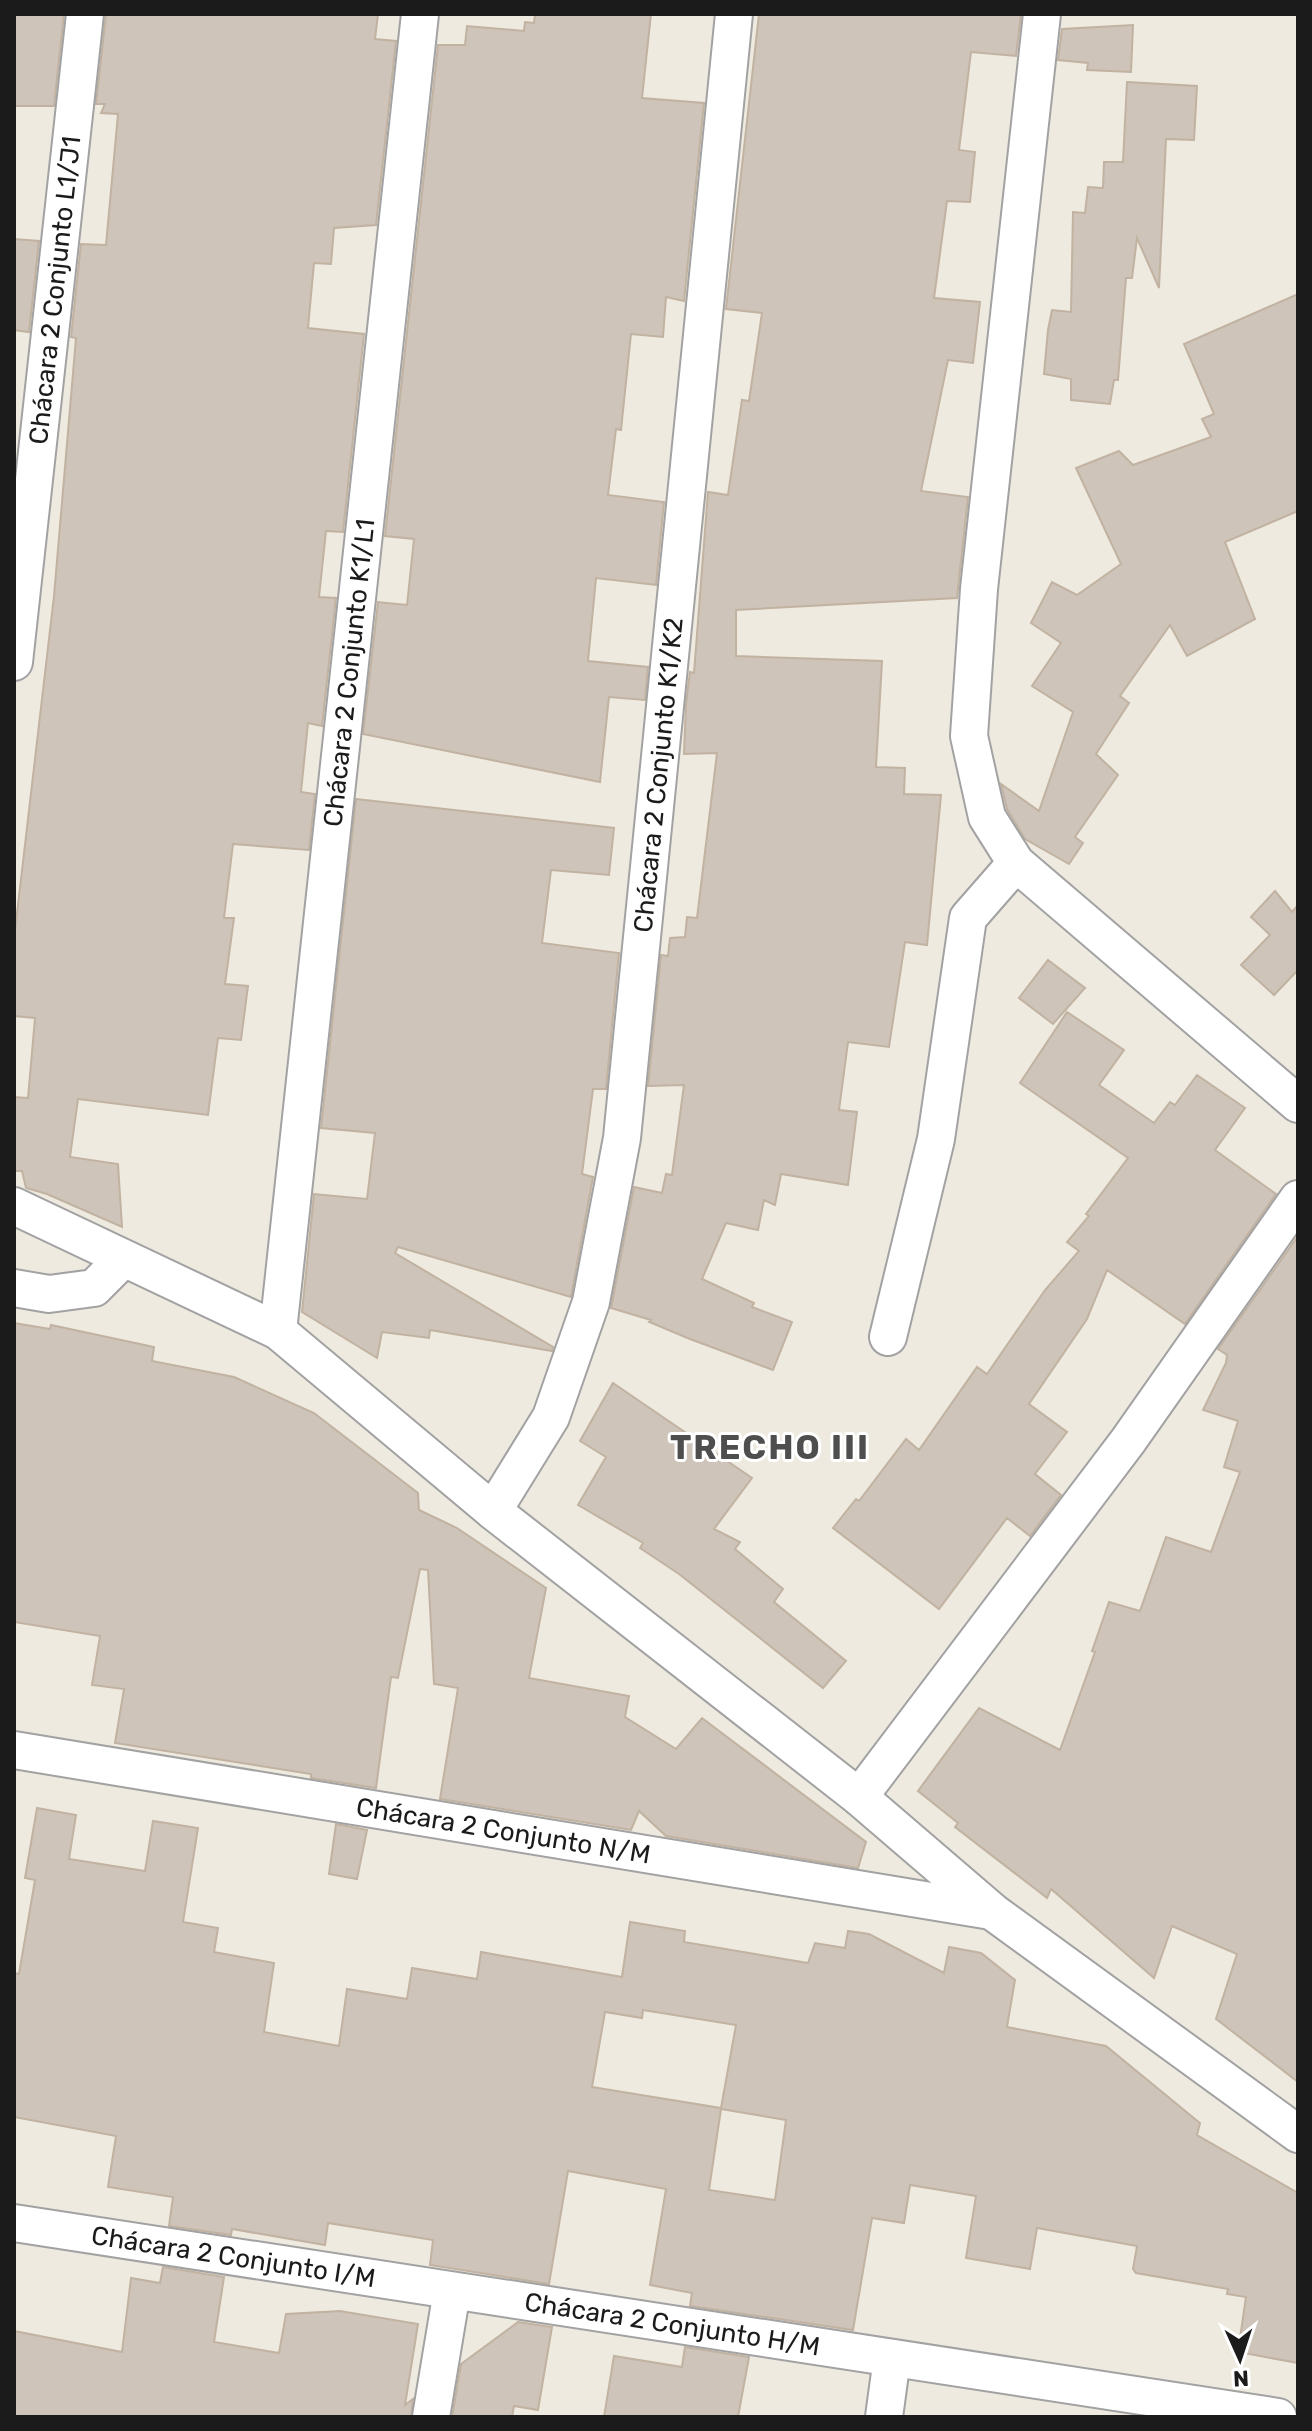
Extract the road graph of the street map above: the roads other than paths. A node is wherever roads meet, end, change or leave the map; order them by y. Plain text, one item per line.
1 (85, 14) edge
2 (420, 14) edge
3 (734, 14) edge
4 (1042, 14) edge
5 (14, 662) edge
6 (1016, 863) junction
7 (1298, 1104) edge
8 (1298, 1199) edge
9 (14, 1206) edge
10 (123, 1259) junction
11 (14, 1288) edge
12 (278, 1331) junction
13 (888, 1337) dead end
14 (493, 1511) junction
15 (14, 1750) edge
16 (859, 1797) junction
17 (993, 1912) junction
18 (1296, 2124) edge
19 (14, 2223) edge
20 (452, 2291) junction
21 (892, 2358) junction
22 (431, 2417) edge
23 (884, 2417) edge
24 (1278, 2417) edge

1 - 5 street, Chácara 2 Conjunto L1/J1
2 - 12 street, Chácara 2 Conjunto K1/L1
3 - 14 street, Chácara 2 Conjunto K1/K2
4 - 6 street
6 - 7 street
6 - 13 street
8 - 16 street
9 - 10 street
10 - 11 street
10 - 12 street
12 - 14 street
14 - 16 street
15 - 17 street, Chácara 2 Conjunto N/M
16 - 17 street
17 - 18 street
19 - 20 street, Chácara 2 Conjunto I/M
20 - 21 street, Chácara 2 Conjunto H/M
20 - 22 street
21 - 23 street
21 - 24 street, Chácara 2 Conjunto H/M

